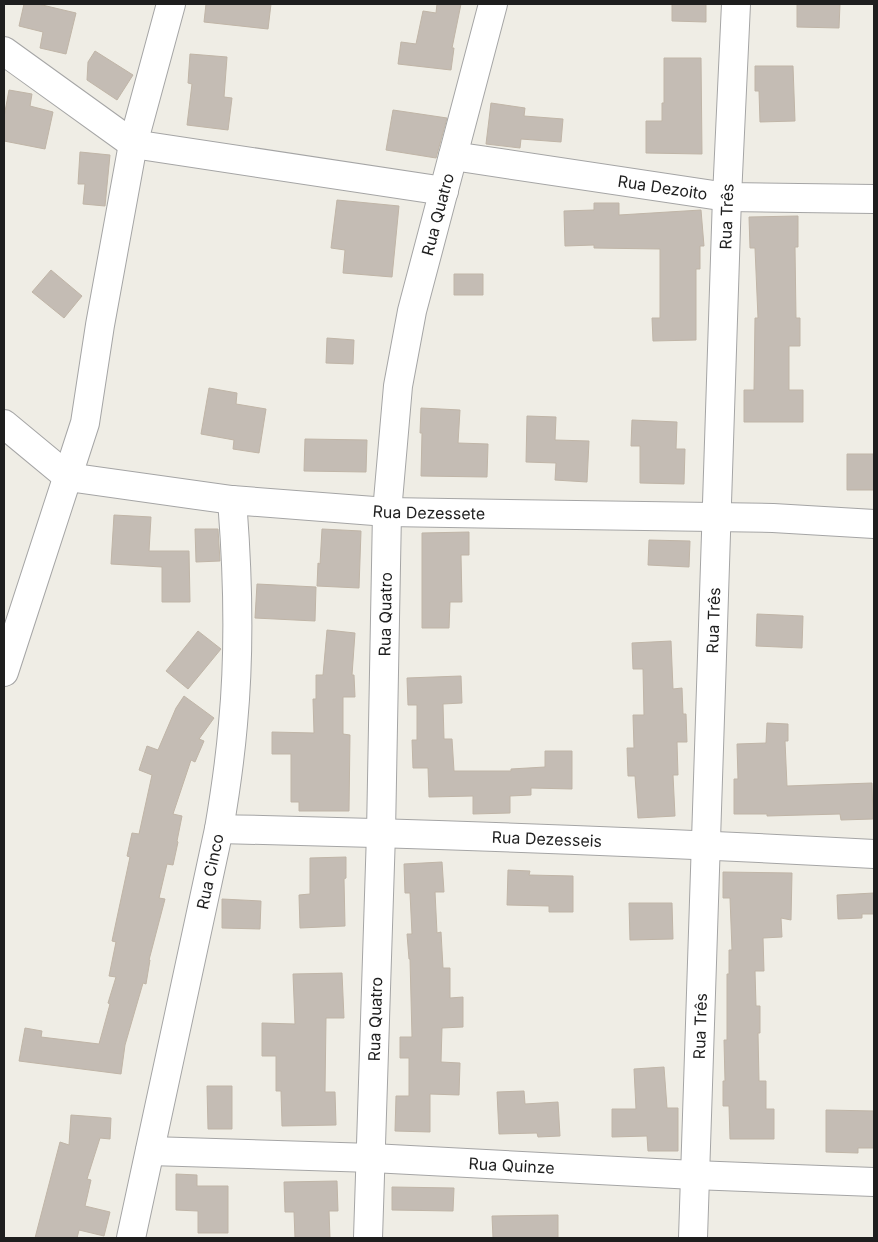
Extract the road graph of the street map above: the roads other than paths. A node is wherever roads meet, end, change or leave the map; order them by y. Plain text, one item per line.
1 (171, 4) edge
2 (493, 4) edge
3 (736, 4) edge
4 (4, 51) edge
5 (132, 144) junction
6 (453, 156) junction
7 (444, 191) junction
8 (727, 197) junction
9 (874, 199) edge
10 (4, 424) edge
11 (68, 477) junction
12 (232, 500) junction
13 (387, 512) junction
14 (717, 516) junction
15 (874, 524) edge
16 (4, 672) edge
17 (219, 830) junction
18 (381, 833) junction
19 (706, 845) junction
20 (874, 854) edge
21 (150, 1151) junction
22 (372, 1158) junction
23 (694, 1175) junction
24 (874, 1182) edge
25 (131, 1238) edge
26 (368, 1238) edge
27 (692, 1238) edge

1 - 5 street
2 - 6 street, Rua Quatro
3 - 8 street, Rua Três
4 - 5 street
5 - 7 street
5 - 11 street
6 - 7 street, Rua Quatro
6 - 8 street, Rua Dezoito
7 - 13 street, Rua Quatro
8 - 9 street, Rua Dezoito
8 - 14 street, Rua Três
10 - 11 street
11 - 12 street, Rua Dezessete
11 - 16 street
12 - 13 street, Rua Dezessete
12 - 17 street, Rua Cinco
13 - 14 street, Rua Dezessete
13 - 18 street, Rua Quatro
14 - 15 street, Rua Dezessete
14 - 19 street, Rua Três
17 - 18 street, Rua Dezesseis
17 - 21 street, Rua Cinco
18 - 19 street, Rua Dezesseis
18 - 22 street, Rua Quatro
19 - 20 street, Rua Dezesseis
19 - 23 street, Rua Três
21 - 22 street, Rua Quinze
21 - 25 street, Rua Cinco
22 - 23 street, Rua Quinze
22 - 26 street, Rua Quatro
23 - 24 street, Rua Quinze
23 - 27 street, Rua Três

